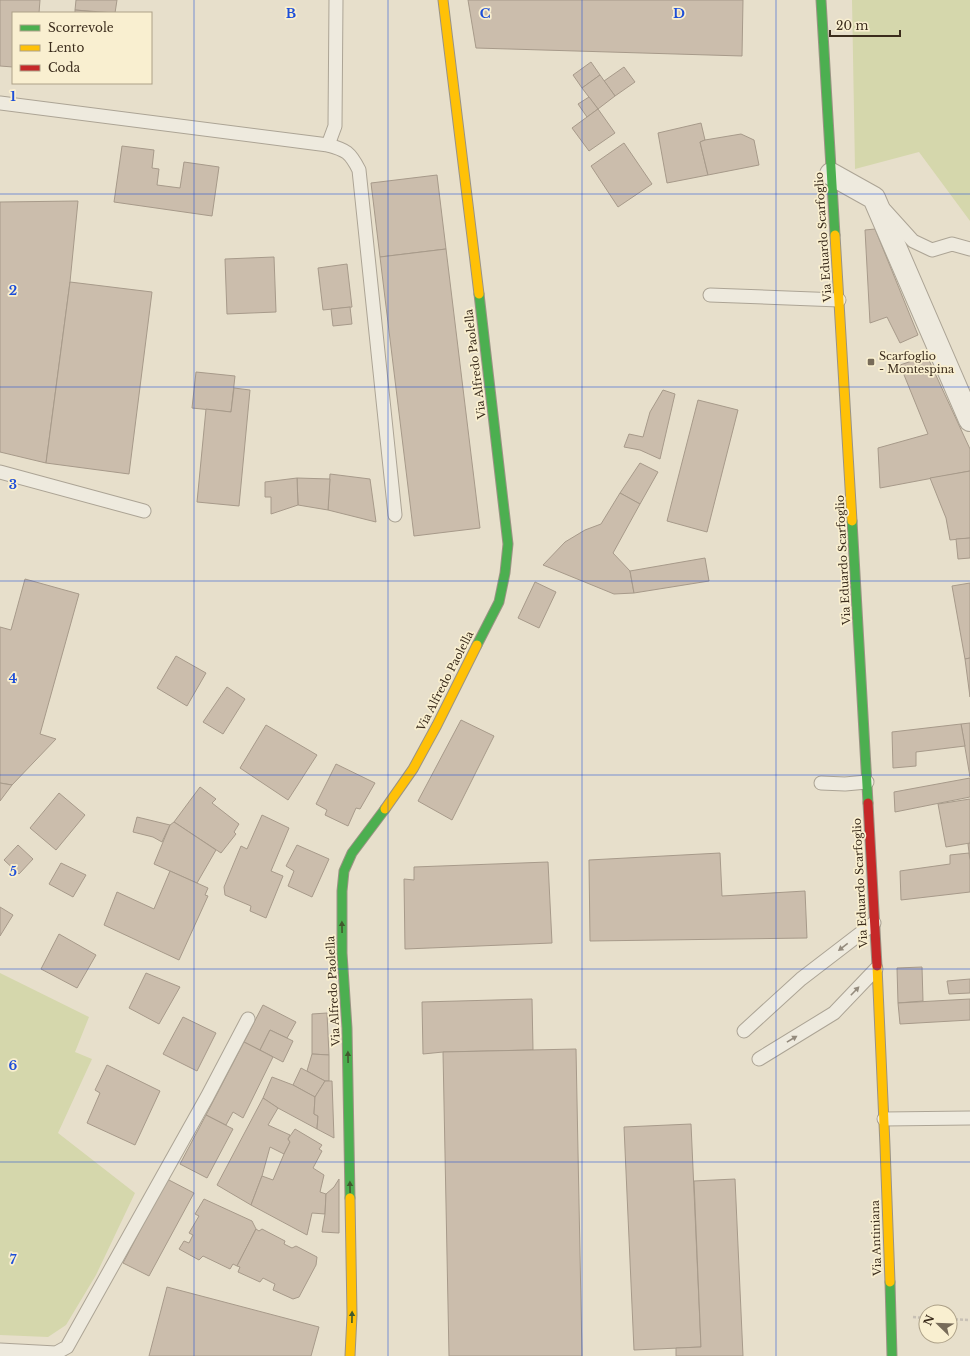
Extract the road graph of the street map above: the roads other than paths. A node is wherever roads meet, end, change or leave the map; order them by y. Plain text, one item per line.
1 (336, 0) edge
2 (443, 0) edge
3 (821, 0) edge
4 (0, 102) edge
5 (328, 145) junction
6 (831, 174) junction
7 (874, 198) junction
8 (970, 249) edge
9 (710, 295) dead end
10 (839, 300) junction
11 (970, 420) edge
12 (0, 472) edge
13 (144, 511) dead end
14 (395, 515) dead end
15 (867, 782) junction
16 (821, 783) dead end
17 (874, 923) junction
18 (876, 969) junction
19 (248, 1019) dead end
20 (744, 1031) dead end
21 (759, 1059) dead end
22 (970, 1118) edge
23 (884, 1119) junction
24 (0, 1350) edge
25 (350, 1356) edge
26 (892, 1356) edge

1 - 5 lane
25 -> 2 street, Via Alfredo Paolella
3 - 6 street, Via Eduardo Scarfoglio
4 - 5 lane
5 - 14 lane
6 - 7 street
6 - 10 street, Via Eduardo Scarfoglio
7 - 8 lane
7 - 11 street
9 - 10 lane
10 - 15 street, Via Eduardo Scarfoglio
12 - 13 lane
15 - 16 lane
15 - 17 street, Via Eduardo Scarfoglio
17 - 18 street, Via Eduardo Scarfoglio
17 -> 20 lane
21 -> 18 lane
18 - 23 street, Via Eduardo Scarfoglio
19 - 24 lane
22 - 23 lane
23 - 26 street, Via Antiniana

